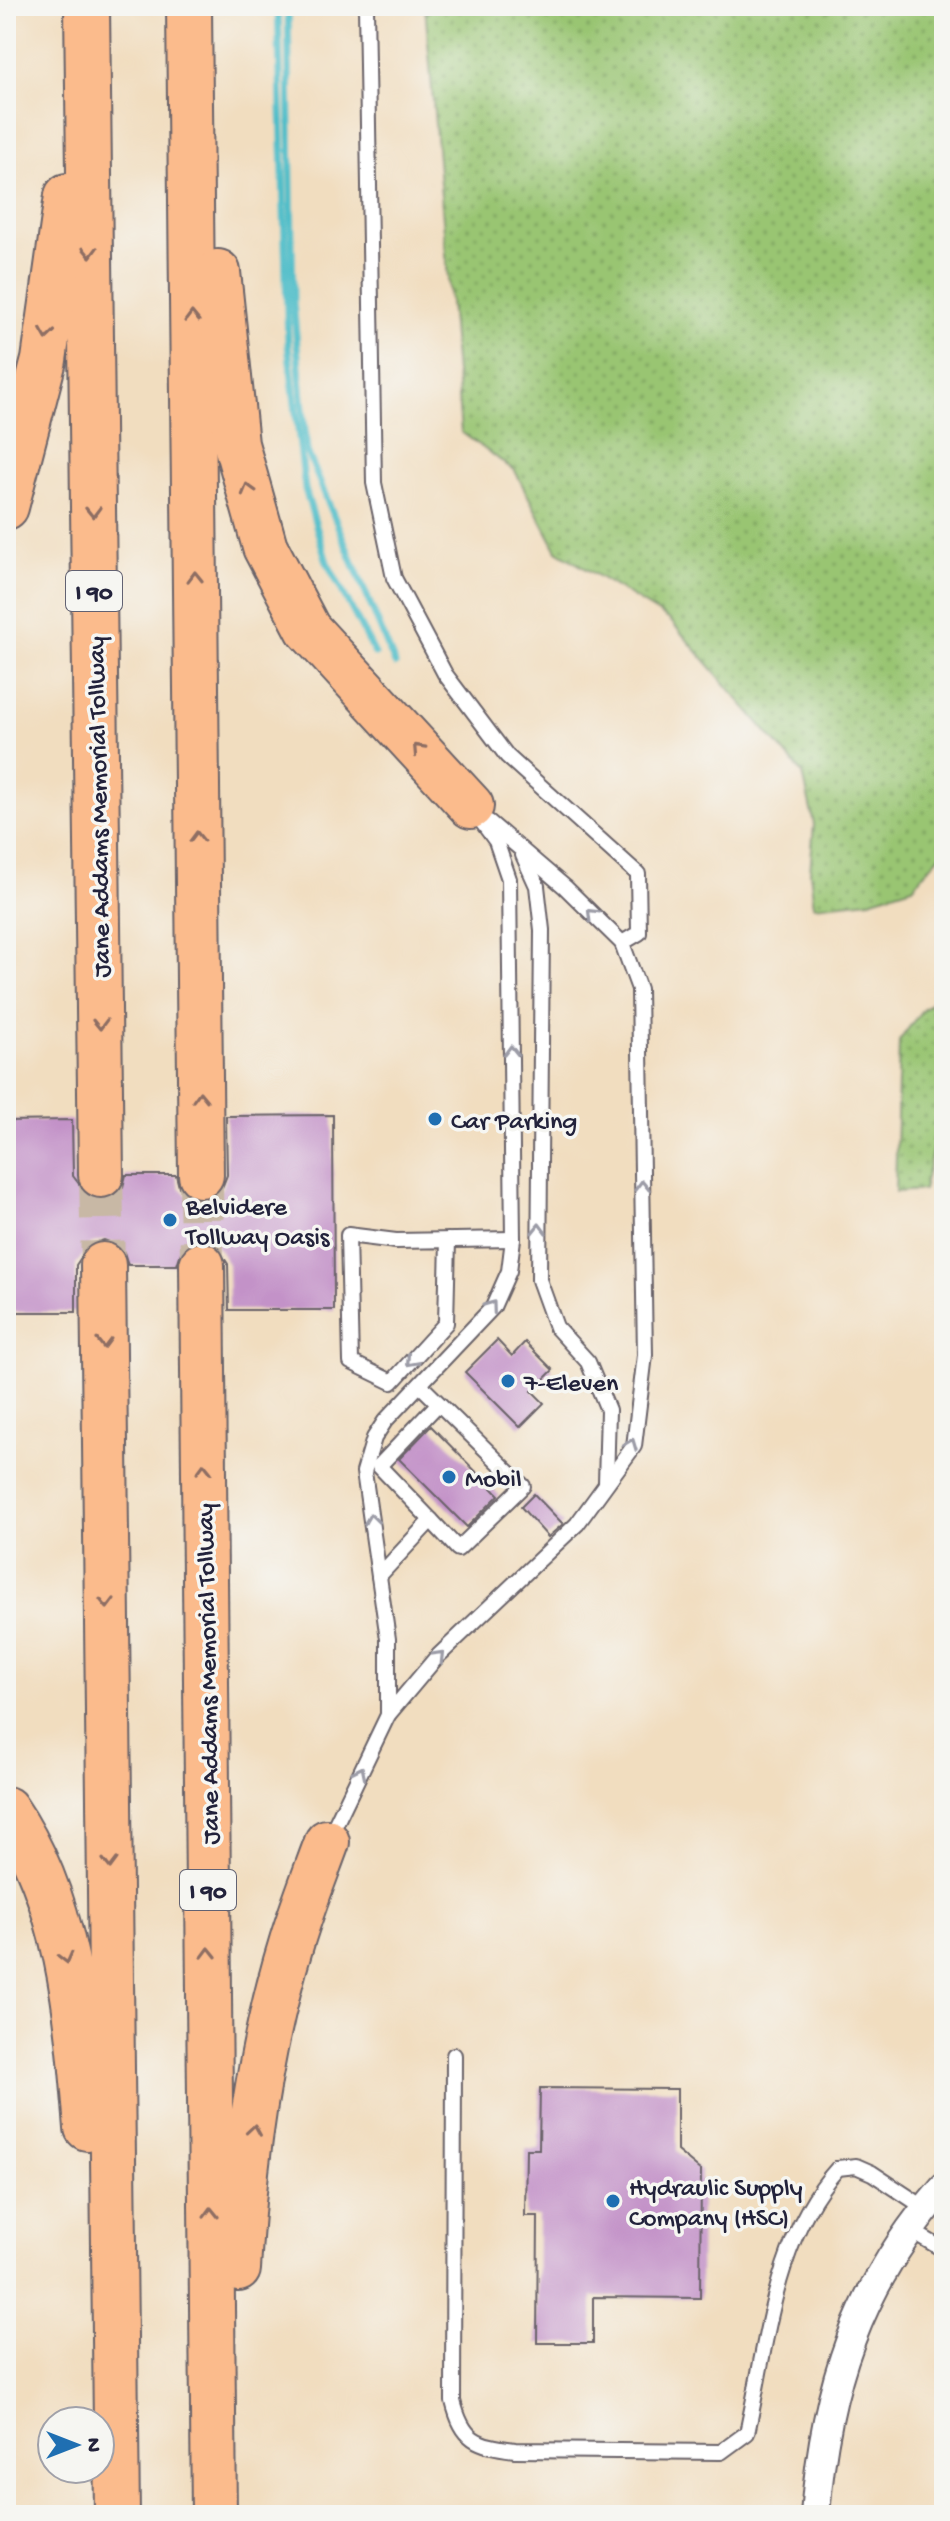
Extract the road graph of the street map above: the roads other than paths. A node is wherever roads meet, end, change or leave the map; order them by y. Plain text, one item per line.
1 (77, 6) edge
2 (87, 6) edge
3 (189, 6) edge
4 (198, 6) edge
5 (366, 6) edge
6 (6, 507) edge
7 (471, 806) junction
8 (521, 849) junction
9 (622, 943) junction
10 (101, 1175) tunnel mouth
11 (201, 1175) tunnel mouth
12 (513, 1239) junction
13 (448, 1240) junction
14 (103, 1265) tunnel mouth
15 (202, 1265) tunnel mouth
16 (420, 1385) junction
17 (438, 1404) junction
18 (606, 1484) junction
19 (431, 1520) junction
20 (379, 1576) junction
21 (388, 1715) junction
22 (6, 1809) edge
23 (327, 1842) joint
24 (454, 2055) dead end
25 (944, 2187) edge
26 (917, 2219) junction
27 (944, 2250) edge
28 (107, 2515) edge
29 (117, 2515) edge
30 (214, 2515) edge
31 (224, 2515) edge
32 (815, 2515) edge

1 -> 6 highway
2 -> 10 highway, Jane Addams Memorial Tollway / I 90
11 -> 3 highway
7 -> 4 highway
5 - 9 lane
7 - 8 lane
12 -> 7 lane
9 -> 8 lane
18 -> 8 lane
18 -> 9 lane
12 - 13 lane
16 -> 12 lane
13 -> 13 lane
14 -> 29 highway
30 -> 15 highway, Jane Addams Memorial Tollway / I 90
16 - 17 lane
20 -> 16 lane
17 - 19 lane
17 - 19 lane
21 -> 18 lane
19 - 20 lane
20 - 21 lane
23 -> 21 lane
22 -> 28 highway
31 -> 23 highway
24 - 26 lane
25 - 26 street
26 - 27 lane
26 - 32 street

